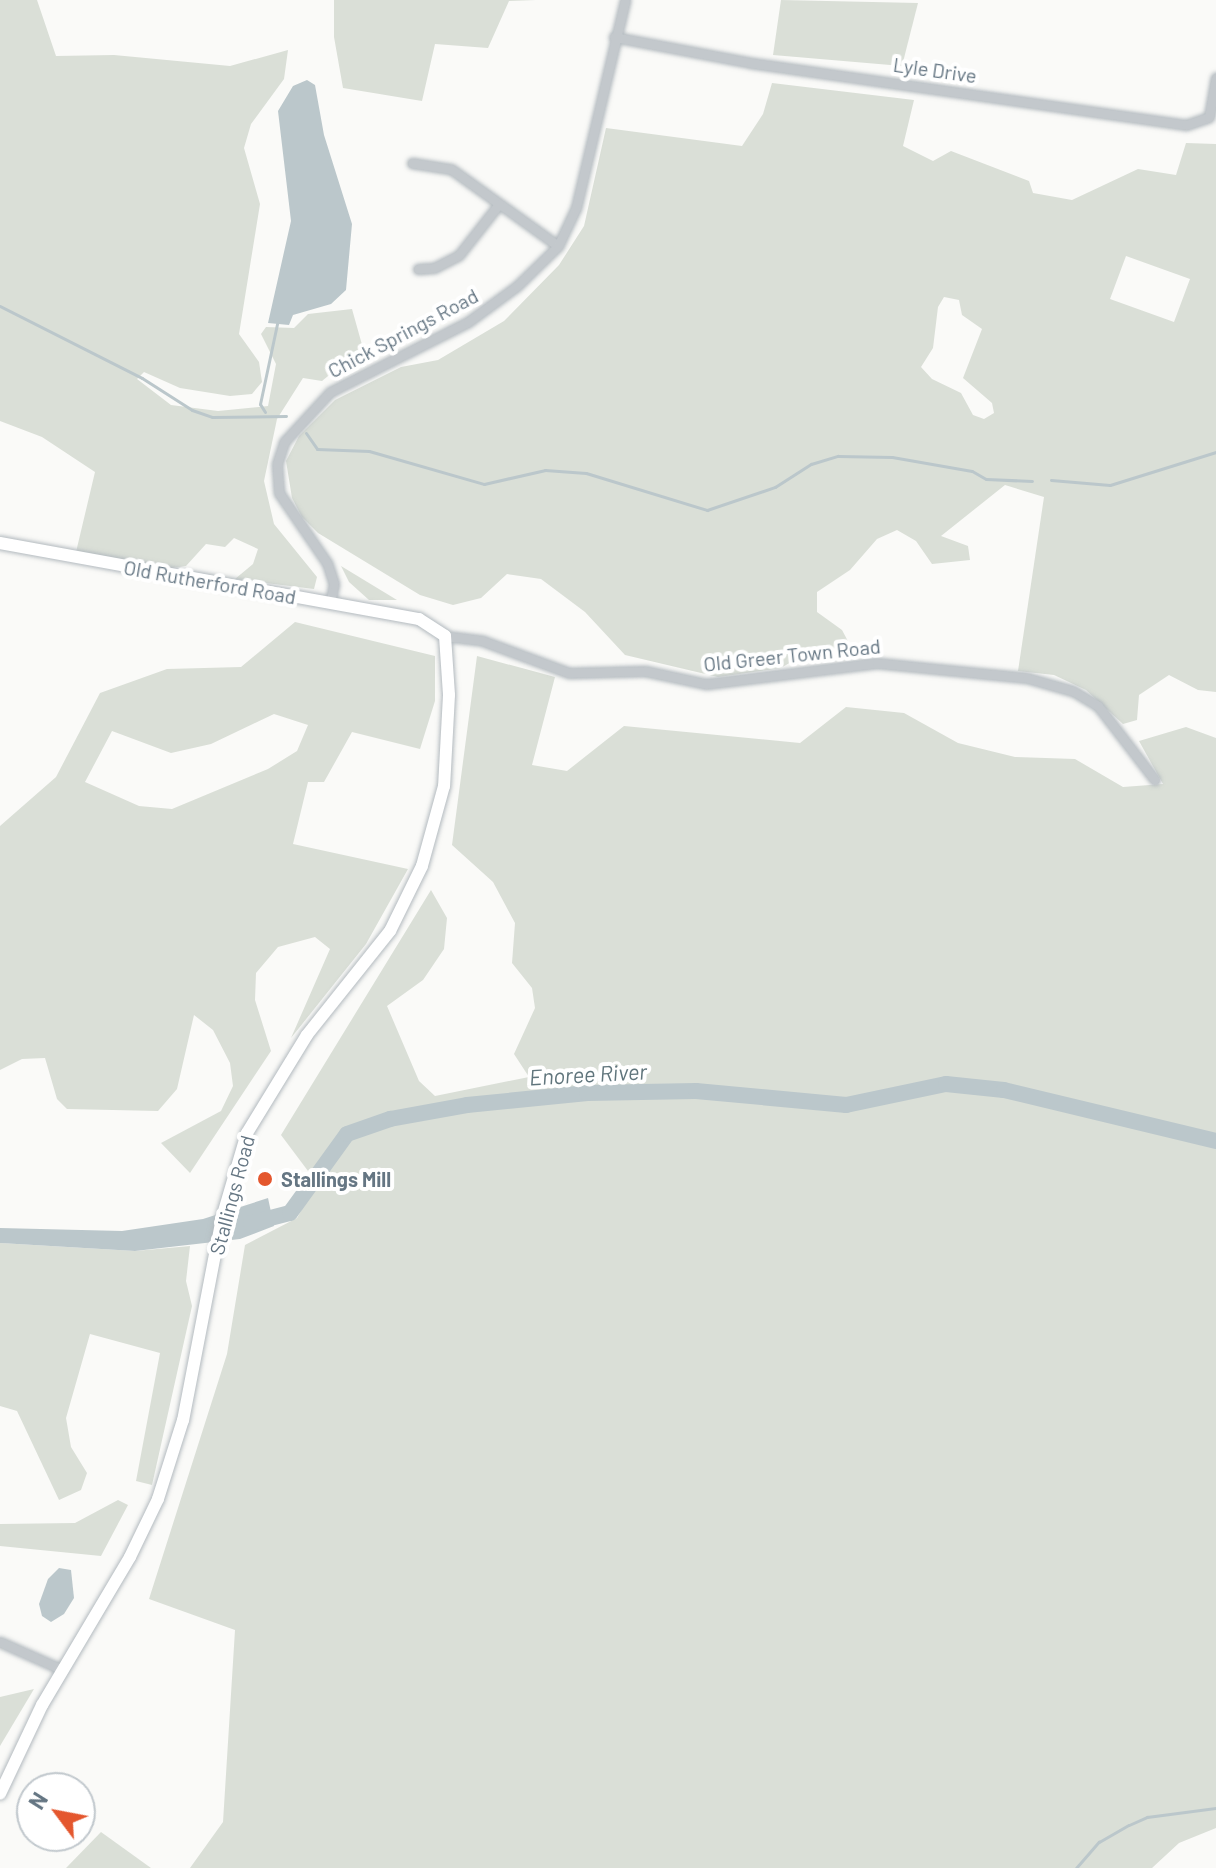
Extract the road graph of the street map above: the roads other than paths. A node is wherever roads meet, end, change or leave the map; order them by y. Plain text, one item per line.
1 (625, 0) edge
2 (614, 37) junction
3 (1216, 78) edge
4 (412, 163) dead end
5 (499, 204) junction
6 (558, 246) junction
7 (418, 269) dead end
8 (0, 543) edge
9 (330, 604) junction
10 (445, 636) junction
11 (1155, 780) dead end
12 (0, 1642) edge
13 (63, 1670) junction
14 (0, 1794) edge

1 - 2 street, Chick Springs Road
2 - 3 street, Lyle Drive
2 - 6 street, Chick Springs Road
4 - 5 street
5 - 6 street
5 - 7 street
6 - 9 street, Chick Springs Road
8 - 9 street, Old Rutherford Road
9 - 10 street, Old Rutherford Road
10 - 11 street, Old Greer Town Road
10 - 13 street, Stallings Road
12 - 13 street
13 - 14 street, Stallings Road

